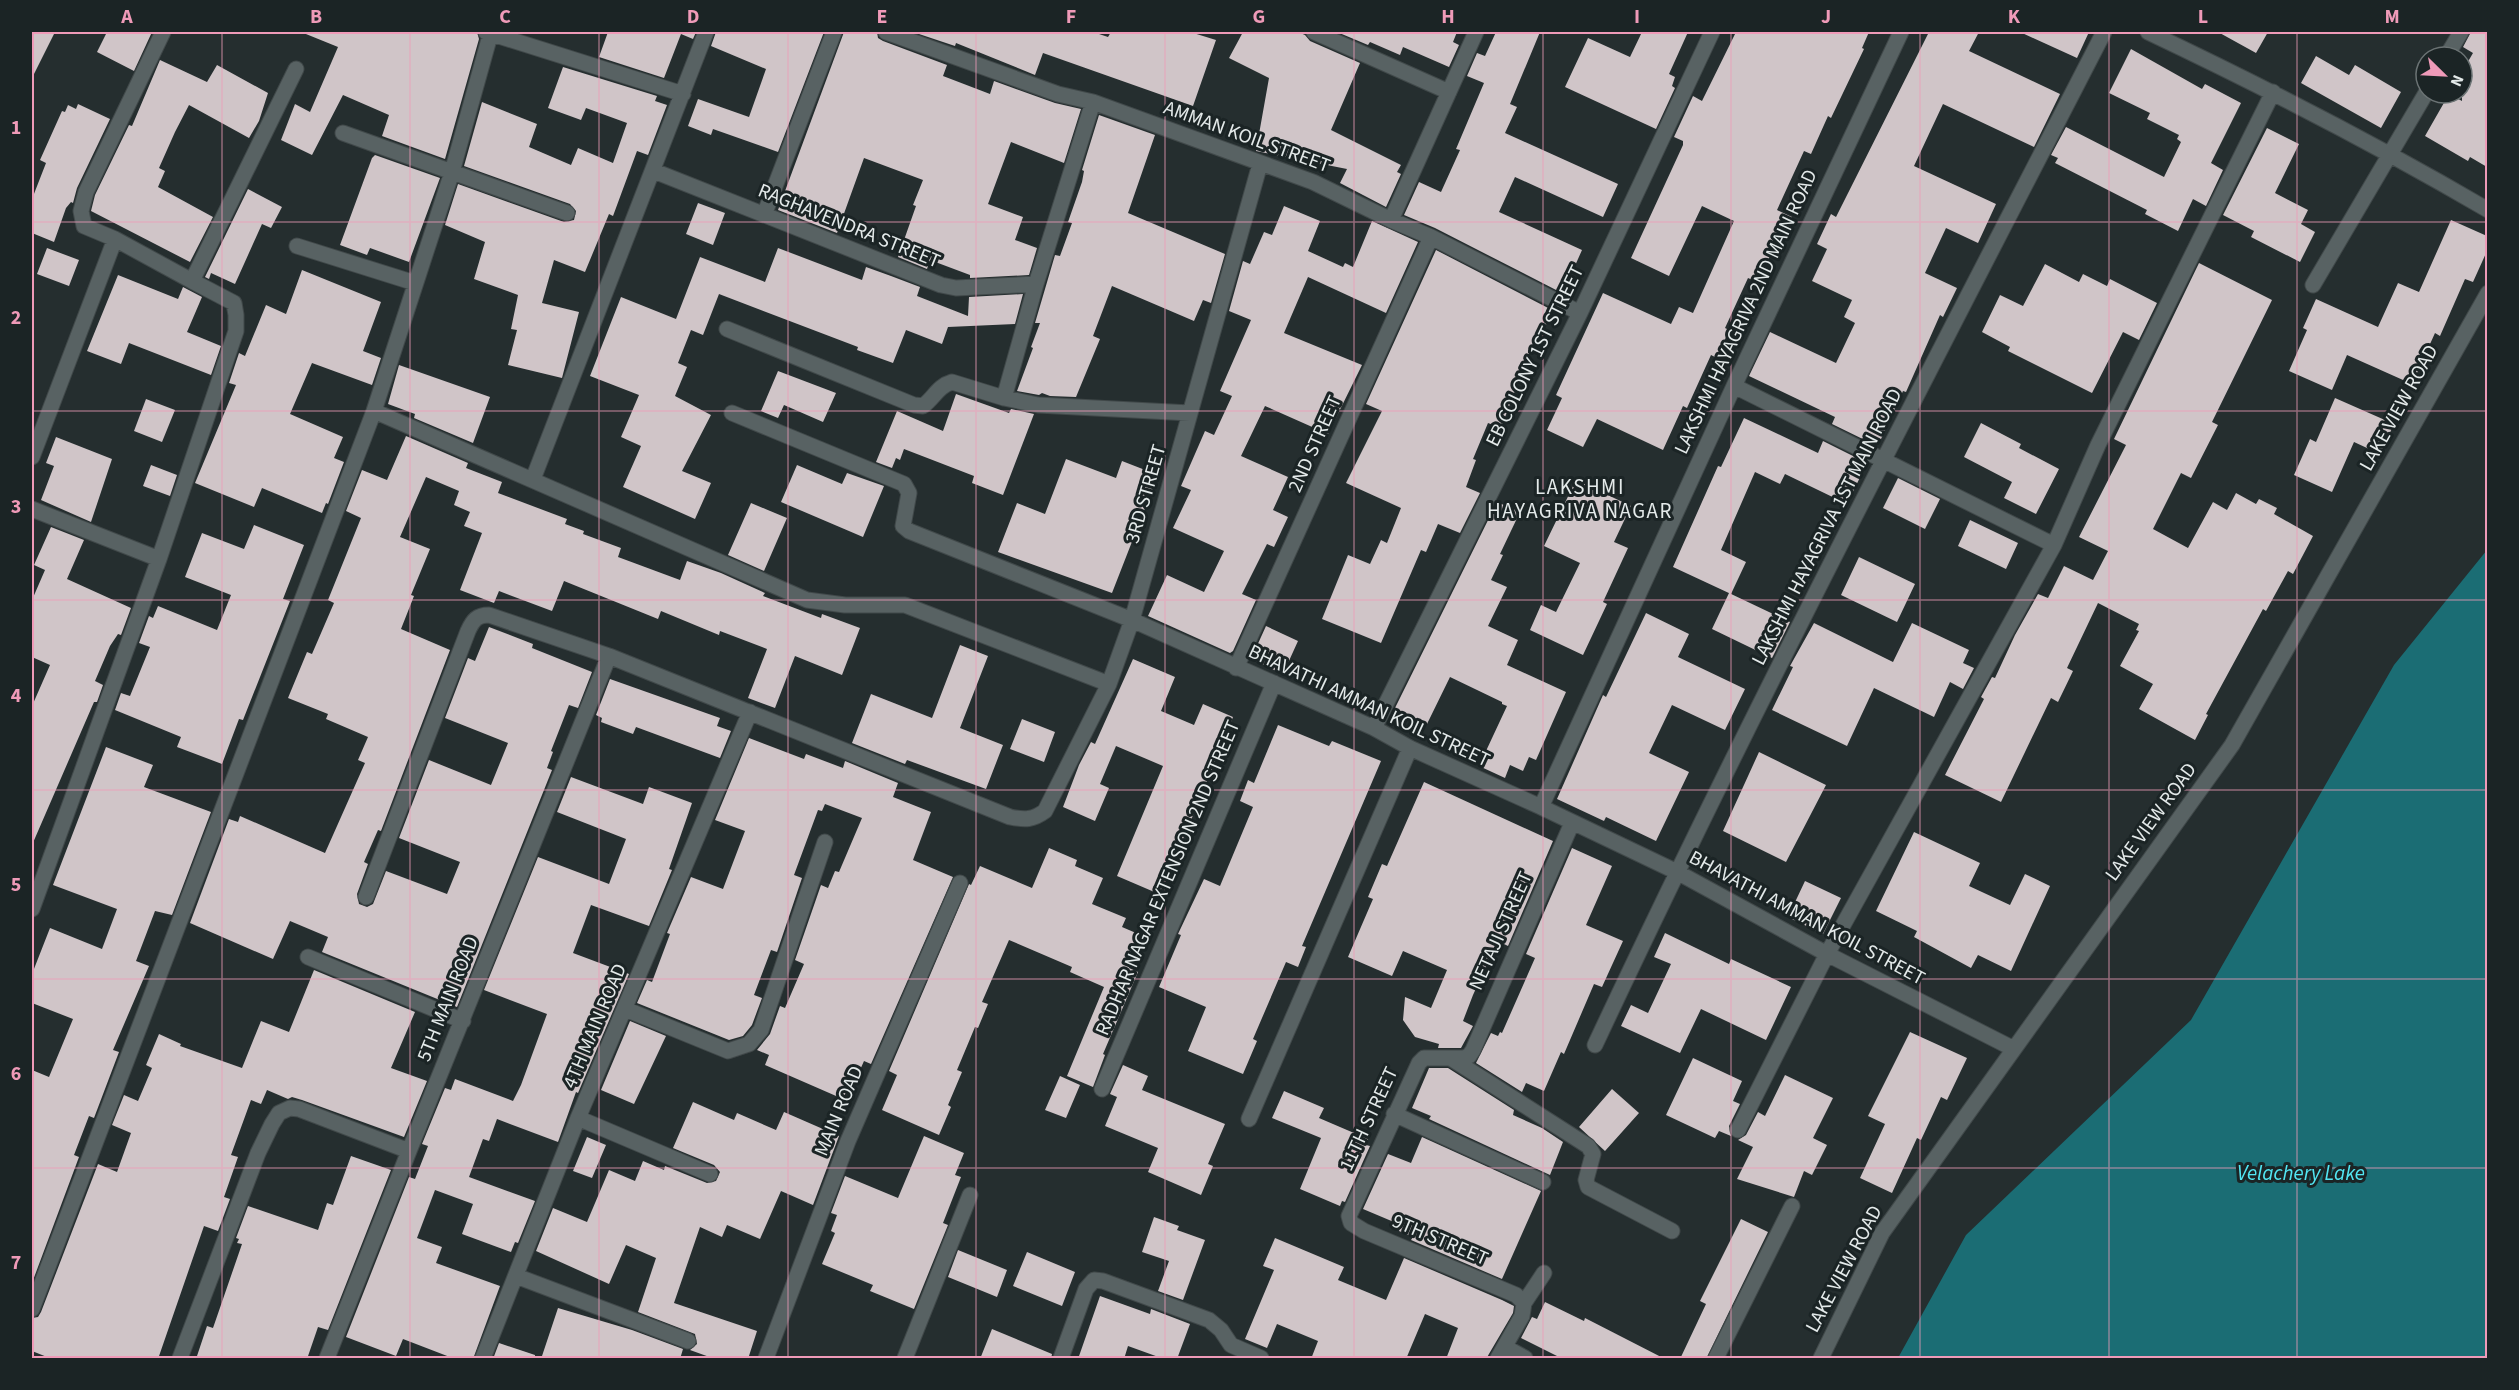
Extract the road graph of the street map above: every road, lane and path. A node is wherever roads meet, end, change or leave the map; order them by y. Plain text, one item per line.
1 (163, 32) edge
2 (490, 32) edge
3 (706, 32) edge
4 (834, 32) edge
5 (886, 32) edge
6 (1314, 32) edge
7 (1476, 32) edge
8 (1713, 32) edge
9 (1901, 32) edge
10 (2104, 32) edge
11 (2148, 32) edge
12 (2461, 32) edge
13 (2453, 45) edge
14 (296, 69) dead end
15 (1449, 92) junction
16 (2273, 92) junction
17 (683, 94) junction
18 (1092, 102) junction
19 (2419, 105) edge
20 (343, 133) dead end
21 (2391, 153) junction
22 (1260, 164) junction
23 (654, 171) junction
24 (452, 172) junction
25 (2487, 210) edge
26 (567, 213) dead end
27 (764, 215) junction
28 (1391, 220) junction
29 (1431, 237) junction
30 (115, 239) junction
31 (297, 246) dead end
32 (192, 281) junction
33 (415, 283) junction
34 (1036, 284) junction
35 (2313, 285) dead end
36 (2487, 292) edge
37 (1580, 313) junction
38 (727, 329) dead end
39 (1734, 386) junction
40 (1004, 398) junction
41 (374, 411) junction
42 (732, 412) dead end
43 (1190, 412) junction
44 (32, 457) edge
45 (1885, 459) junction
46 (533, 479) junction
47 (32, 509) edge
48 (2054, 545) junction
49 (159, 559) junction
50 (1132, 620) junction
51 (609, 656) junction
52 (1236, 668) junction
53 (1274, 683) junction
54 (1109, 684) junction
55 (750, 712) junction
56 (1374, 729) junction
57 (1410, 748) junction
58 (1540, 807) junction
59 (1572, 823) junction
60 (825, 842) dead end
61 (1677, 872) junction
62 (960, 883) dead end
63 (366, 897) dead end
64 (32, 909) edge
65 (1827, 954) junction
66 (308, 957) dead end
67 (625, 1009) junction
68 (463, 1021) junction
69 (1596, 1045) dead end
70 (2014, 1049) junction
71 (1469, 1056) joint
72 (1452, 1059) junction
73 (1102, 1089) dead end
74 (1394, 1114) junction
75 (578, 1118) junction
76 (1249, 1119) dead end
77 (1738, 1130) dead end
78 (409, 1151) junction
79 (710, 1174) dead end
80 (1544, 1182) dead end
81 (970, 1195) dead end
82 (1792, 1206) dead end
83 (1351, 1209) joint
84 (1672, 1231) dead end
85 (1544, 1273) dead end
86 (516, 1276) junction
87 (1524, 1303) junction
88 (32, 1309) edge
89 (688, 1341) dead end
90 (1228, 1352) edge
91 (1501, 1353) edge
92 (180, 1359) edge
93 (327, 1359) edge
94 (483, 1359) edge
95 (766, 1359) edge
96 (905, 1359) edge
97 (1061, 1359) edge
98 (1262, 1359) edge
99 (1525, 1359) edge
100 (1716, 1359) edge
101 (1821, 1359) edge

1 - 30 street
2 - 17 street
2 - 24 street
3 - 17 street
4 - 27 street
5 - 18 street, AMMAN KOIL STREET
6 - 15 street
7 - 15 street
8 - 37 street, EB COLONY 1ST STREET
9 - 39 street, LAKSHMI HAYAGRIVA 2ND MAIN ROAD
10 - 45 street, LAKSHMI HAYAGRIVA 1ST MAIN ROAD
11 - 16 street
12 - 13 street
14 - 32 street
15 - 28 street
16 - 21 street
16 - 48 street
17 - 23 street
18 - 22 street, AMMAN KOIL STREET
18 - 34 street
19 - 21 street
20 - 24 street
21 - 25 street
21 - 35 street
22 - 28 street, AMMAN KOIL STREET
22 - 43 street, 3RD STREET
23 - 27 street, RAGHAVENDRA STREET
23 - 46 street
24 - 26 street
24 - 33 street
27 - 34 street, RAGHAVENDRA STREET
28 - 29 street, AMMAN KOIL STREET
29 - 37 street, AMMAN KOIL STREET
29 - 52 street, 2ND STREET
30 - 32 street
30 - 44 street
31 - 33 street
32 - 49 street
33 - 41 street
34 - 40 street
36 - 70 street, LAKE VIEW ROAD
37 - 56 street, EB COLONY 1ST STREET
38 - 40 street
39 - 45 street
39 - 58 street, LAKSHMI HAYAGRIVA 2ND MAIN ROAD
40 - 43 street
41 - 46 street
41 - 88 street
42 - 50 street, BHAVATHI AMMAN KOIL STREET
43 - 50 street, 3RD STREET
45 - 48 street
45 - 61 street, LAKSHMI HAYAGRIVA 1ST MAIN ROAD
46 - 54 street
47 - 49 street
48 - 65 street
49 - 64 street
50 - 52 street, BHAVATHI AMMAN KOIL STREET
50 - 54 street, 3RD STREET
51 - 55 street
51 - 63 street
51 - 68 street, 5TH MAIN ROAD
52 - 53 street, BHAVATHI AMMAN KOIL STREET
53 - 56 street, BHAVATHI AMMAN KOIL STREET
53 - 73 street, RADHAR NAGAR EXTENSION 2ND STREET
54 - 55 street, 3RD STREET
55 - 67 street, 4TH MAIN ROAD
56 - 57 street, BHAVATHI AMMAN KOIL STREET
57 - 58 street, BHAVATHI AMMAN KOIL STREET
57 - 76 street
58 - 59 street, BHAVATHI AMMAN KOIL STREET
59 - 61 street, BHAVATHI AMMAN KOIL STREET
59 - 71 street, NETAJI STREET
60 - 67 street
61 - 65 street, BHAVATHI AMMAN KOIL STREET
61 - 69 street, LAKSHMI HAYAGRIVA 1ST MAIN ROAD
62 - 95 street, MAIN ROAD
65 - 70 street, BHAVATHI AMMAN KOIL STREET
65 - 77 street
66 - 68 street
67 - 75 street, 4TH MAIN ROAD
68 - 78 street, 5TH MAIN ROAD
70 - 101 street, LAKE VIEW ROAD
71 - 72 street, 11TH STREET
72 - 74 street, 11TH STREET
72 - 84 street
74 - 80 street
74 - 83 street, 11TH STREET
75 - 79 street
75 - 86 street, 4TH MAIN ROAD
78 - 92 street
78 - 93 street, 5TH MAIN ROAD
81 - 96 street
82 - 100 street
83 - 87 street, 9TH STREET
85 - 87 street
86 - 89 street
86 - 94 street, 4TH MAIN ROAD
87 - 91 street
90 - 97 street
90 - 98 street
91 - 99 street

